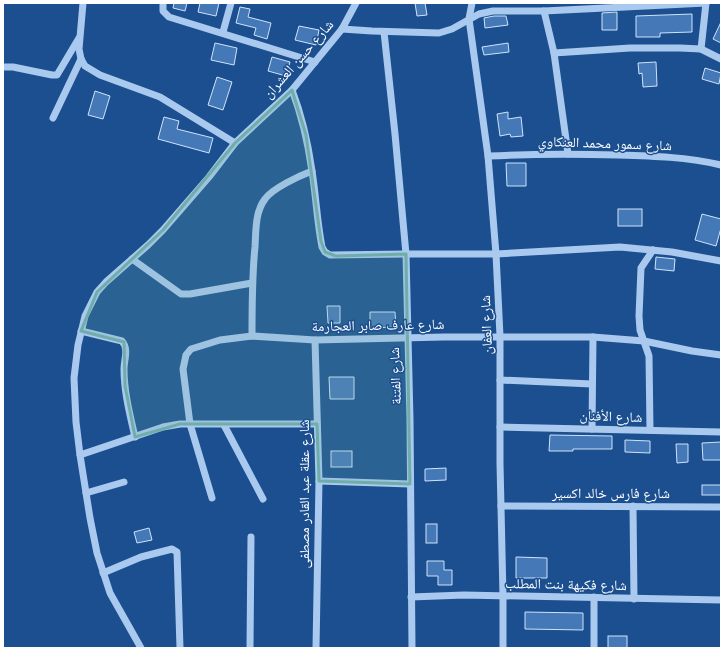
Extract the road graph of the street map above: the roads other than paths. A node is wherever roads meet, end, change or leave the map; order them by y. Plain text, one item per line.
1 (83, 3) edge
2 (163, 3) edge
3 (231, 3) edge
4 (356, 3) edge
5 (472, 3) edge
6 (706, 3) edge
7 (544, 11) junction
8 (469, 19) junction
9 (342, 29) junction
10 (222, 32) junction
11 (384, 32) junction
12 (80, 36) junction
13 (701, 49) junction
14 (554, 53) junction
15 (81, 59) junction
16 (721, 59) edge
17 (314, 62) junction
18 (3, 67) edge
19 (292, 90) junction
20 (53, 118) dead end
21 (236, 143) junction
22 (568, 154) junction
23 (488, 156) junction
24 (721, 165) edge
25 (312, 171) junction
26 (653, 250) junction
27 (406, 254) junction
28 (496, 254) junction
29 (132, 259) junction
30 (721, 261) edge
31 (252, 283) junction
32 (81, 331) junction
33 (252, 336) junction
34 (500, 336) junction
35 (593, 337) junction
36 (407, 338) junction
37 (314, 340) junction
38 (644, 341) junction
39 (721, 355) edge
40 (500, 380) junction
41 (592, 384) junction
42 (190, 424) junction
43 (317, 424) junction
44 (224, 425) junction
45 (500, 427) junction
46 (592, 429) junction
47 (650, 430) junction
48 (721, 432) edge
49 (135, 437) junction
50 (80, 455) junction
51 (319, 480) junction
52 (124, 482) dead end
53 (410, 484) junction
54 (86, 493) junction
55 (212, 498) dead end
56 (263, 499) dead end
57 (501, 506) junction
58 (633, 506) junction
59 (721, 507) edge
60 (251, 538) dead end
61 (103, 573) junction
62 (503, 596) junction
63 (411, 597) junction
64 (594, 597) junction
65 (634, 599) junction
66 (721, 600) edge
67 (141, 648) edge
68 (180, 648) edge
69 (250, 648) edge
70 (316, 648) edge
71 (412, 648) edge
72 (503, 648) edge
73 (594, 648) edge

1 - 12 street
2 - 10 street
3 - 10 street
4 - 9 street, شارع حسن العشران
5 - 8 street, شارع العفان
6 - 7 street
6 - 13 street
7 - 8 street
7 - 14 street
8 - 11 street
8 - 23 street, شارع العفان
9 - 11 street
9 - 17 street, شارع حسن العشران
10 - 17 street
11 - 27 street, شارع الفتنة
12 - 15 street
12 - 18 street
13 - 14 street
13 - 16 street
14 - 22 street
15 - 20 street
15 - 21 street
17 - 19 street, شارع حسن العشران
19 - 21 street, شارع حسن العشران
19 - 25 street
21 - 29 street, شارع حسن العشران
22 - 23 street, شارع سمور محمد العنكاوي
22 - 24 street, شارع سمور محمد العنكاوي
23 - 28 street, شارع العفان
25 - 27 street
25 - 31 street
26 - 28 street
26 - 30 street
26 - 38 street
27 - 28 street
27 - 36 street, شارع الفتنة
28 - 34 street, شارع العفان
29 - 31 street
29 - 32 street, شارع حسن العشران
31 - 33 street
32 - 49 street
32 - 50 street, شارع حسن العشران
33 - 37 street, شارع عارف صابر العجارمة
33 - 42 street, شارع عارف صابر العجارمة
34 - 35 street, شارع عارف صابر العجارمة
34 - 36 street, شارع عارف صابر العجارمة
34 - 40 street, شارع العفان
35 - 38 street, شارع عارف صابر العجارمة
35 - 41 street
36 - 37 street, شارع عارف صابر العجارمة
36 - 53 street, شارع الفتنة
37 - 43 street, شارع عقلة عبد القادر مصطفى
38 - 39 street, شارع عارف صابر العجارمة
38 - 47 street
40 - 41 street
40 - 45 street, شارع العفان
41 - 46 street
42 - 44 street
42 - 49 street
42 - 55 street, شارع عارف صابر العجارمة
43 - 44 street
43 - 51 street, شارع عقلة عبد القادر مصطفى
44 - 56 street
45 - 46 street, شارع الأفنان
45 - 57 street, شارع العفان
46 - 47 street, شارع الأفنان
47 - 48 street, شارع الأفنان
49 - 50 street
50 - 54 street, شارع حسن العشران
51 - 53 street
51 - 70 street, شارع عقلة عبد القادر مصطفى
52 - 54 street
53 - 63 street, شارع الفتنة
54 - 61 street, شارع حسن العشران
57 - 58 street, شارع فارس خالد اكسير
57 - 62 street, شارع العفان
58 - 59 street, شارع فارس خالد اكسير
58 - 65 street
60 - 69 street
61 - 67 street, شارع حسن العشران
61 - 68 street
62 - 63 street, شارع فكيهة بنت المطلب
62 - 64 street, شارع فكيهة بنت المطلب
62 - 72 street, شارع العفان
63 - 71 street, شارع الفتنة
64 - 65 street, شارع فكيهة بنت المطلب
64 - 73 street
65 - 66 street, شارع فكيهة بنت المطلب

